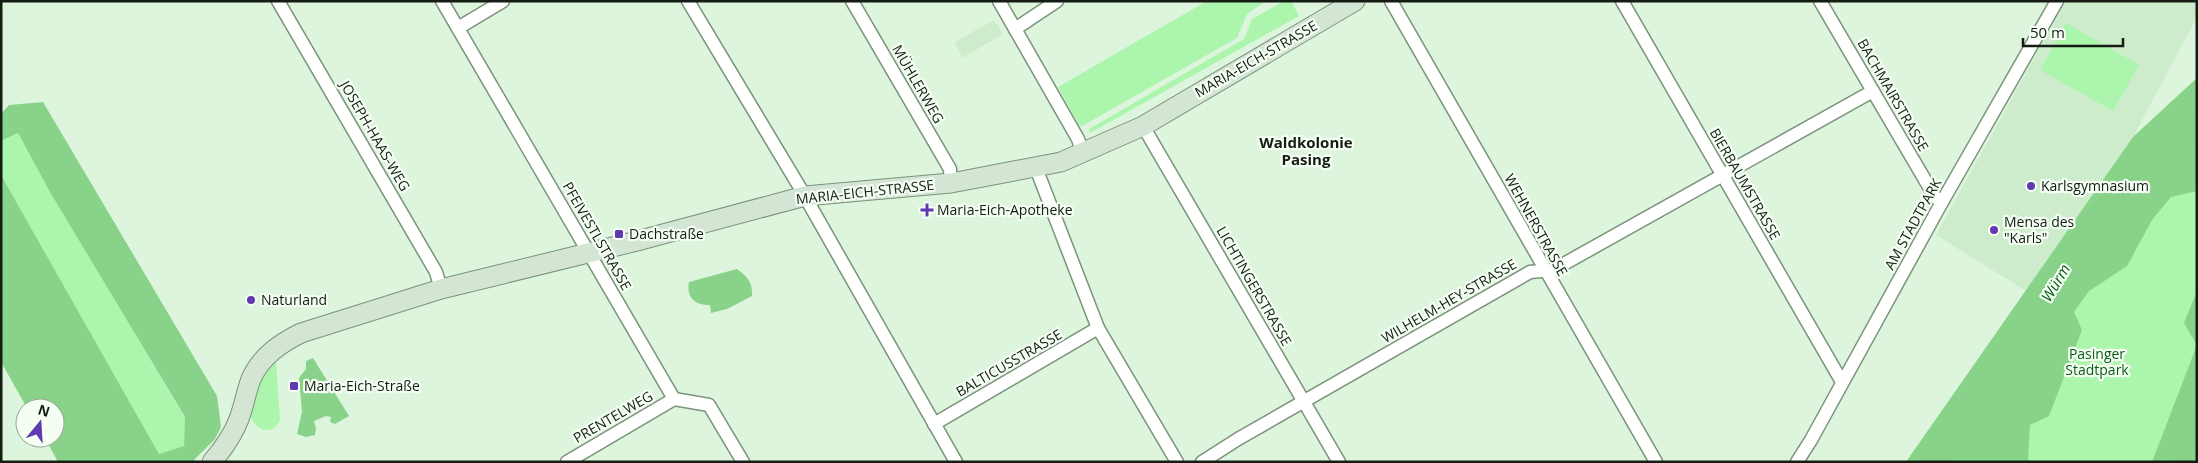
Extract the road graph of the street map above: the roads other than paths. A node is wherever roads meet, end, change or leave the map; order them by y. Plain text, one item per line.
1 (278, 1) edge
2 (442, 1) edge
3 (503, 1) edge
4 (688, 1) edge
5 (852, 1) edge
6 (999, 1) edge
7 (1057, 1) edge
8 (1355, 1) edge
9 (1391, 1) edge
10 (1622, 1) edge
11 (1820, 1) edge
12 (2056, 1) edge
13 (458, 28) junction
14 (1015, 29) junction
15 (1873, 91) junction
16 (1143, 126) junction
17 (1083, 154) junction
18 (1036, 168) junction
19 (1722, 175) junction
20 (952, 183) junction
21 (805, 196) junction
22 (1942, 202) junction
23 (589, 253) junction
24 (1544, 271) junction
25 (441, 289) junction
26 (1098, 328) junction
27 (1842, 382) junction
28 (674, 398) junction
29 (1305, 402) junction
30 (934, 424) junction
31 (571, 461) edge
32 (212, 462) edge
33 (743, 462) edge
34 (956, 462) edge
35 (1177, 462) edge
36 (1202, 462) edge
37 (1339, 462) edge
38 (1656, 462) edge
39 (1797, 462) edge

1 - 25 street, JOSEPH-HAAS-WEG
2 - 13 street, PFEIVESTLSTRASSE
3 - 13 street
4 - 21 street
5 - 20 street, MÜHLERWEG
6 - 14 street
7 - 14 street
8 - 16 street, MARIA-EICH-STRASSE
9 - 24 street, WEHNERSTRASSE
10 - 19 street, BIERBAUMSTRASSE
11 - 15 street, BACHMAIRSTRASSE
12 - 22 street, AM STADTPARK
13 - 23 street, PFEIVESTLSTRASSE
14 - 17 street
15 - 19 street, WILHELM-HEY-STRASSE
15 - 22 street, BACHMAIRSTRASSE
16 - 17 street, MARIA-EICH-STRASSE
16 - 29 street, LICHTINGERSTRASSE
17 - 18 street, MARIA-EICH-STRASSE
18 - 20 street, MARIA-EICH-STRASSE
18 - 26 street
19 - 24 street, WILHELM-HEY-STRASSE
19 - 27 street, BIERBAUMSTRASSE
20 - 21 street, MARIA-EICH-STRASSE
21 - 23 street, MARIA-EICH-STRASSE
21 - 30 street
22 - 27 street, AM STADTPARK
23 - 25 street, MARIA-EICH-STRASSE
23 - 28 street, PFEIVESTLSTRASSE
24 - 29 street, WILHELM-HEY-STRASSE
24 - 38 street, WEHNERSTRASSE
25 - 32 street, MARIA-EICH-STRASSE
26 - 30 street, BALTICUSSTRASSE
26 - 35 street
27 - 39 street, AM STADTPARK
28 - 31 street, PRENTELWEG
28 - 33 street
29 - 36 street, WILHELM-HEY-STRASSE
29 - 37 street, LICHTINGERSTRASSE
30 - 34 street

